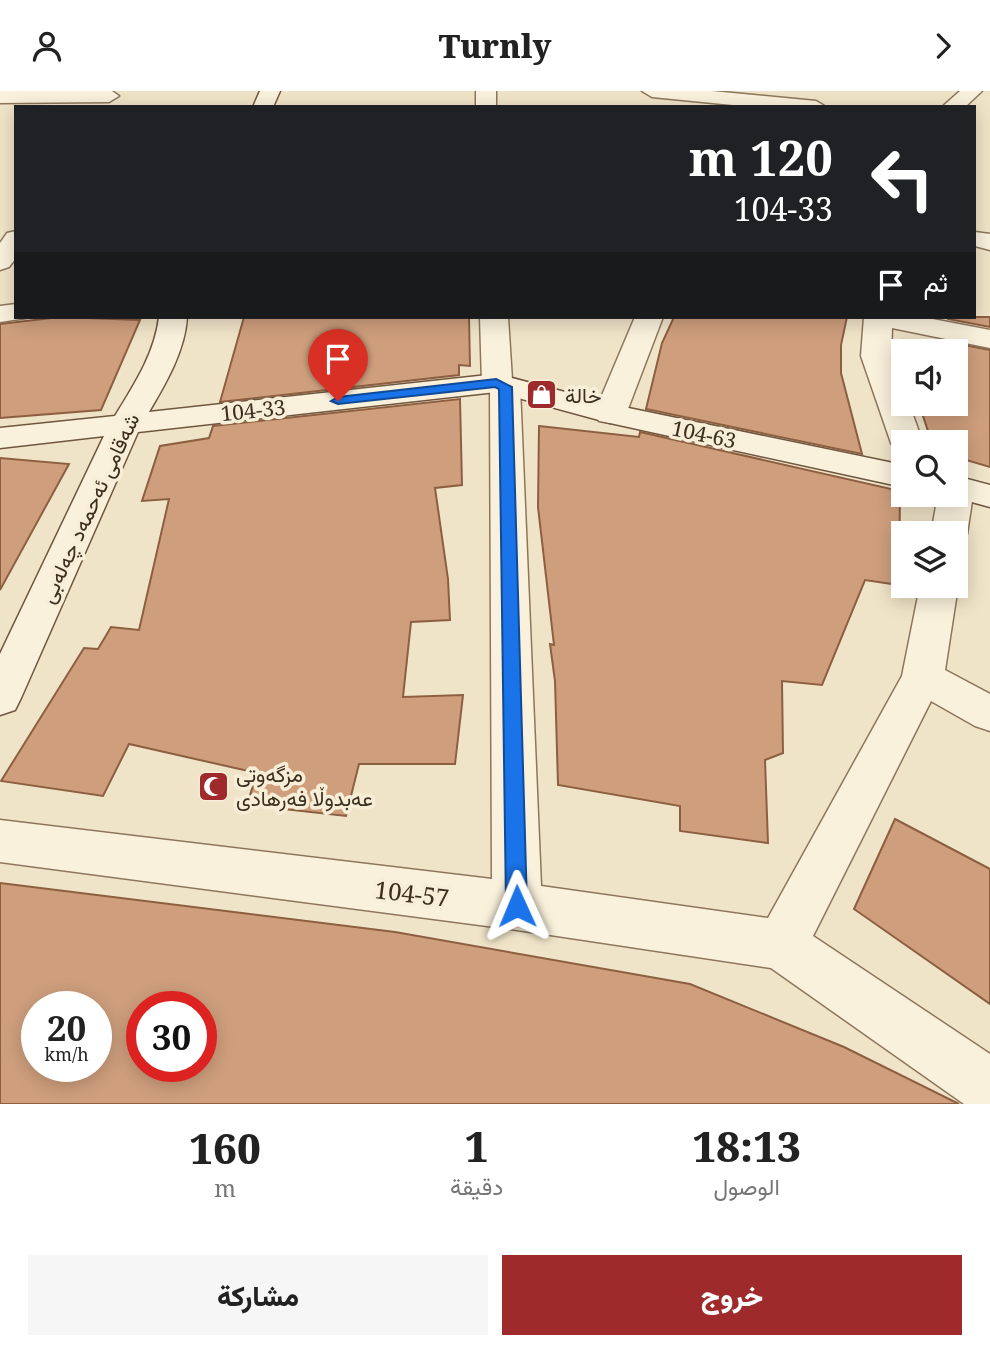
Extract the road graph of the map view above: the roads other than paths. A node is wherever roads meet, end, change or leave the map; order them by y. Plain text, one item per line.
1 (652, 91) edge
2 (972, 91) edge
3 (0, 97) edge
4 (108, 98) edge
5 (734, 103) edge
6 (776, 105) edge
7 (954, 105) edge
8 (14, 241) edge
9 (0, 262) edge
10 (173, 319) edge
11 (494, 319) edge
12 (648, 319) edge
13 (879, 319) edge
14 (889, 319) edge
15 (990, 339) edge
16 (501, 385) junction
17 (610, 414) junction
18 (126, 424) junction
19 (902, 430) edge
20 (0, 438) edge
21 (891, 473) edge
22 (937, 598) edge
23 (923, 677) junction
24 (990, 696) edge
25 (0, 698) edge
26 (990, 714) edge
27 (0, 841) edge
28 (517, 906) junction
29 (780, 945) junction
30 (990, 1088) edge

1 - 5 street
2 - 7 street
3 - 4 street
5 - 6 street
8 - 9 street
10 - 18 street, شەقامی ئەحمەد چەلەبی
11 - 16 street
12 - 17 street
13 - 19 street
14 - 15 street
16 - 17 street, 104-63
16 - 18 street, 104-33
16 - 28 street
17 - 21 street, 104-63
18 - 20 street, 104-33
18 - 25 street, شەقامی ئەحمەد چەلەبی
22 - 23 street
23 - 24 street
23 - 26 street
23 - 29 street
27 - 28 street, 104-57
28 - 29 street, 104-57
29 - 30 street, 104-57

